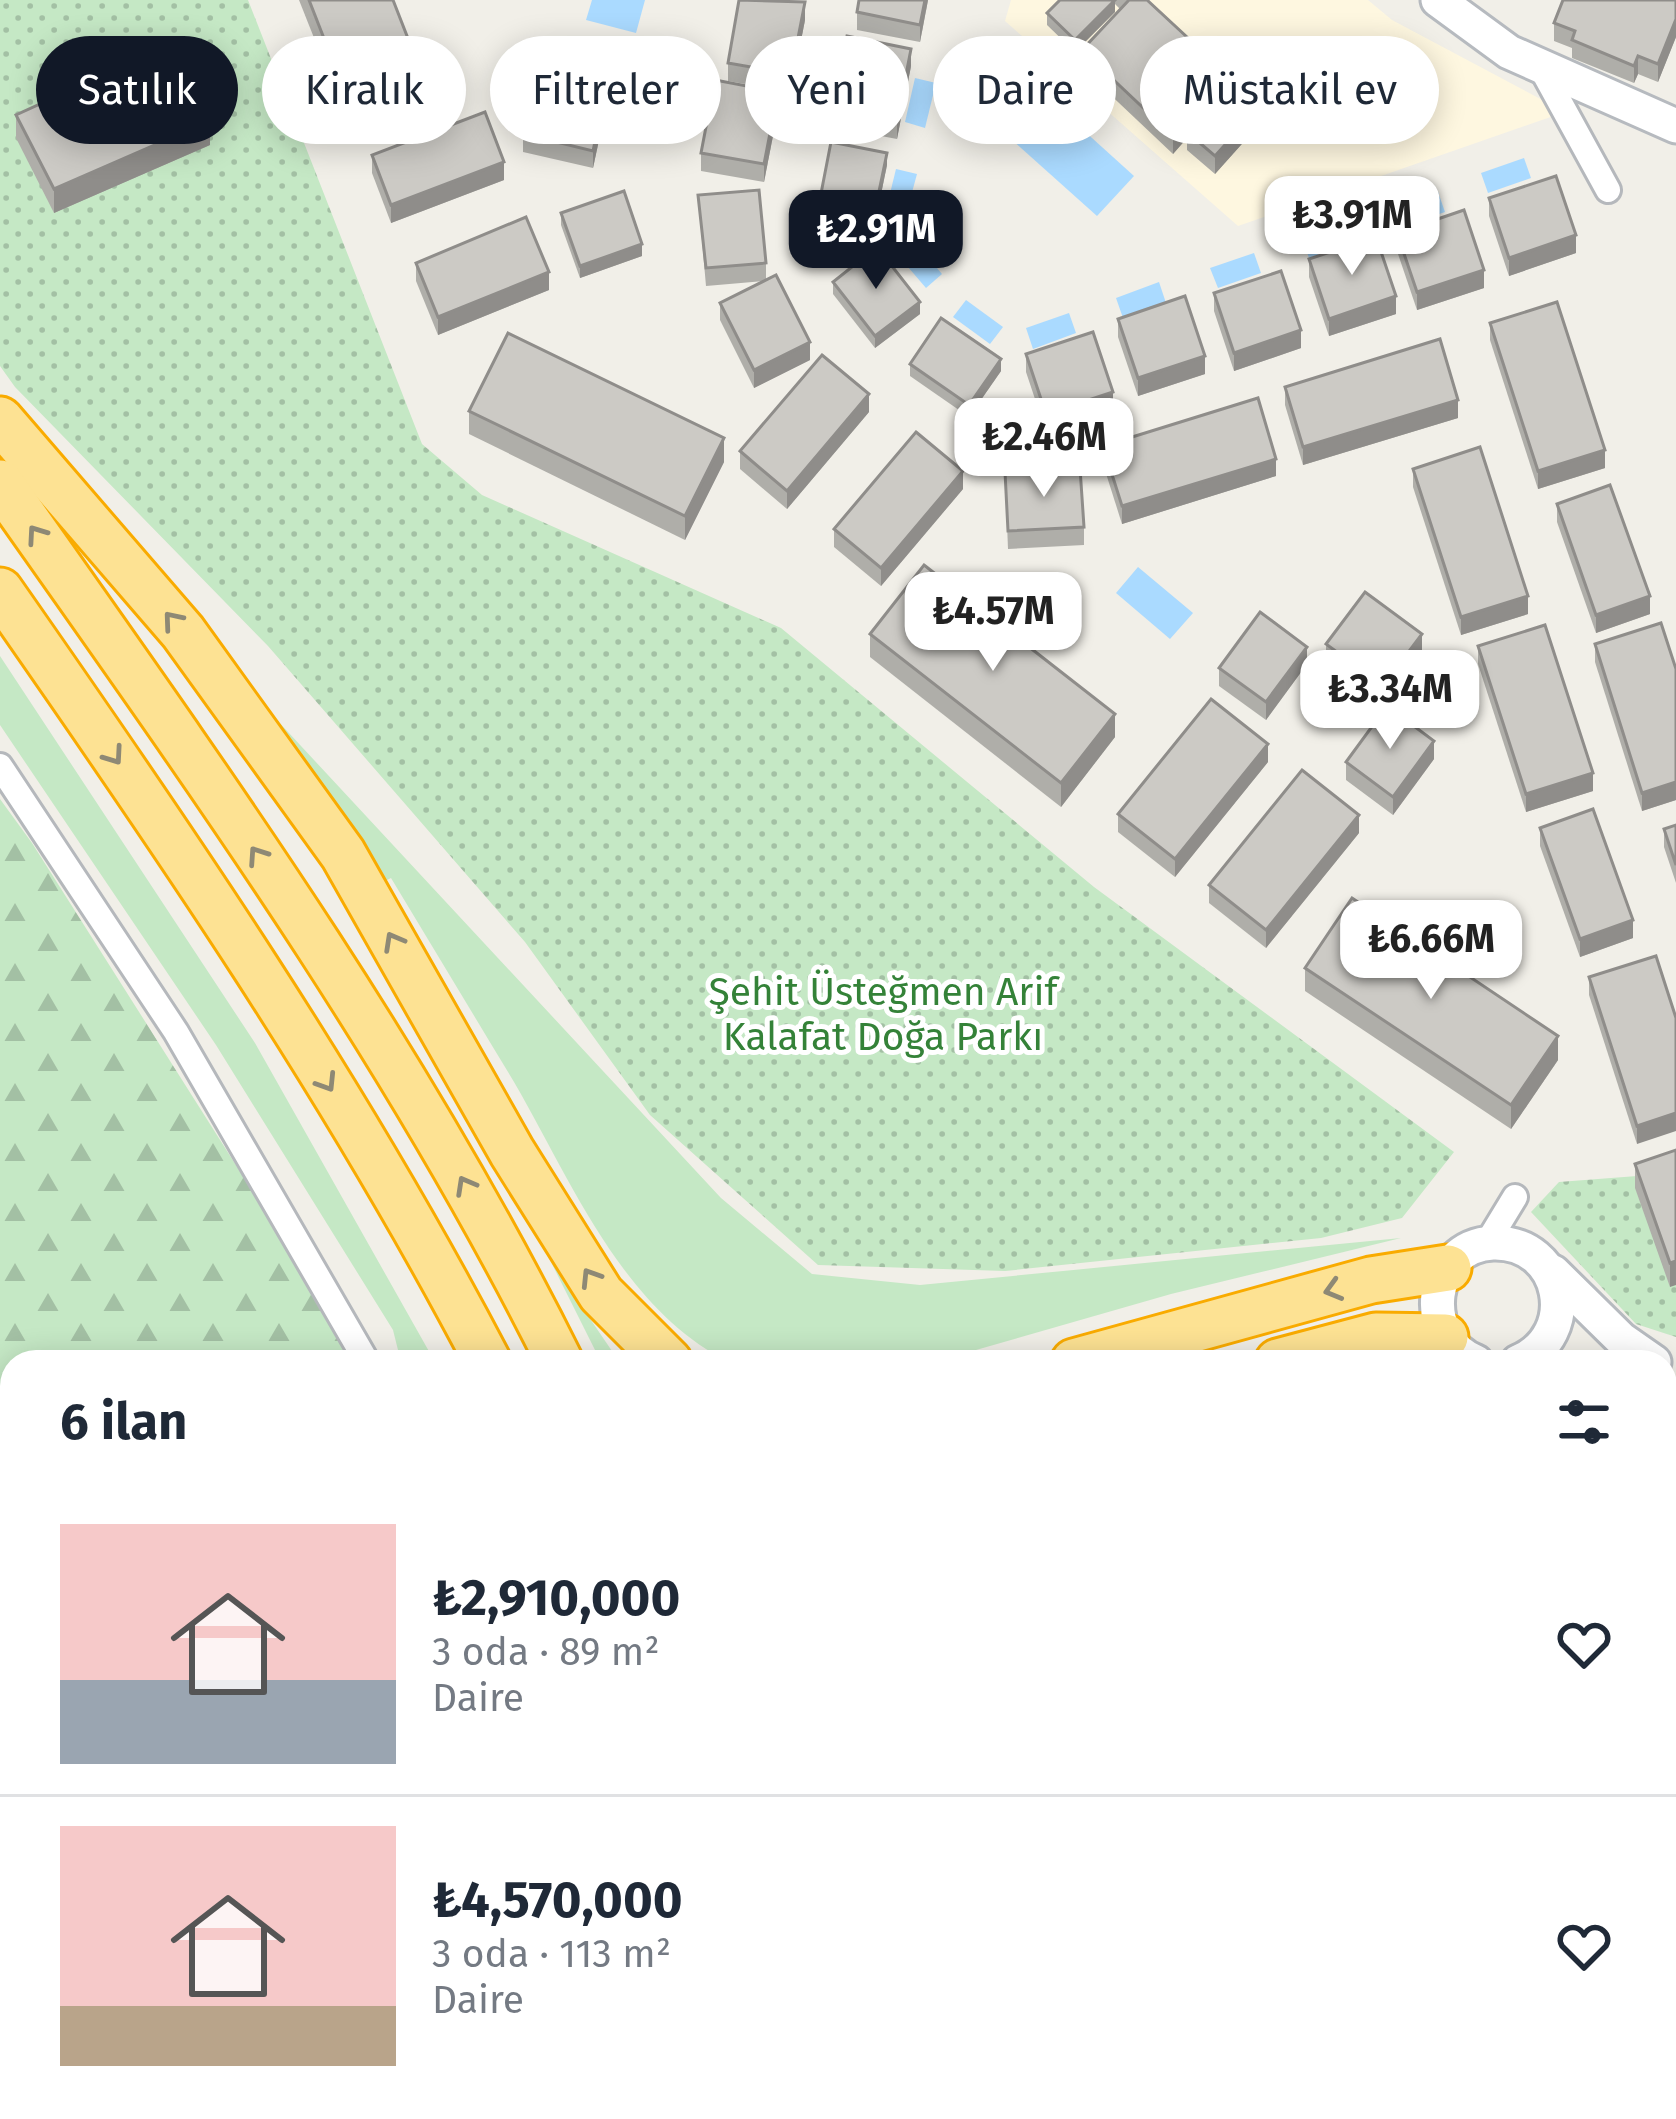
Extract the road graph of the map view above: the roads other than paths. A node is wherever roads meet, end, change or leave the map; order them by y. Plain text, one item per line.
1 (1438, 0) edge
2 (1540, 66) junction
3 (1676, 126) edge
4 (1608, 190) dead end
5 (0, 420) edge
6 (0, 483) edge
7 (0, 590) edge
8 (0, 766) edge
9 (1515, 1197) dead end
10 (1487, 1243) junction
11 (1544, 1263) junction
12 (1448, 1268) junction
13 (360, 1350) edge
14 (482, 1350) edge
15 (554, 1350) edge
16 (656, 1350) edge
17 (1117, 1350) edge
18 (1323, 1350) edge
19 (1440, 1350) edge
20 (1460, 1350) edge
21 (1536, 1350) edge
22 (1637, 1350) edge

1 - 2 main road
2 - 3 main road
2 - 4 street
16 -> 5 highway
15 -> 6 highway
7 -> 14 highway
8 - 13 street
9 - 10 street
10 - 11 main road
10 - 12 main road
11 - 21 main road
11 - 22 main road
12 -> 17 highway
12 - 20 main road
18 - 19 highway

